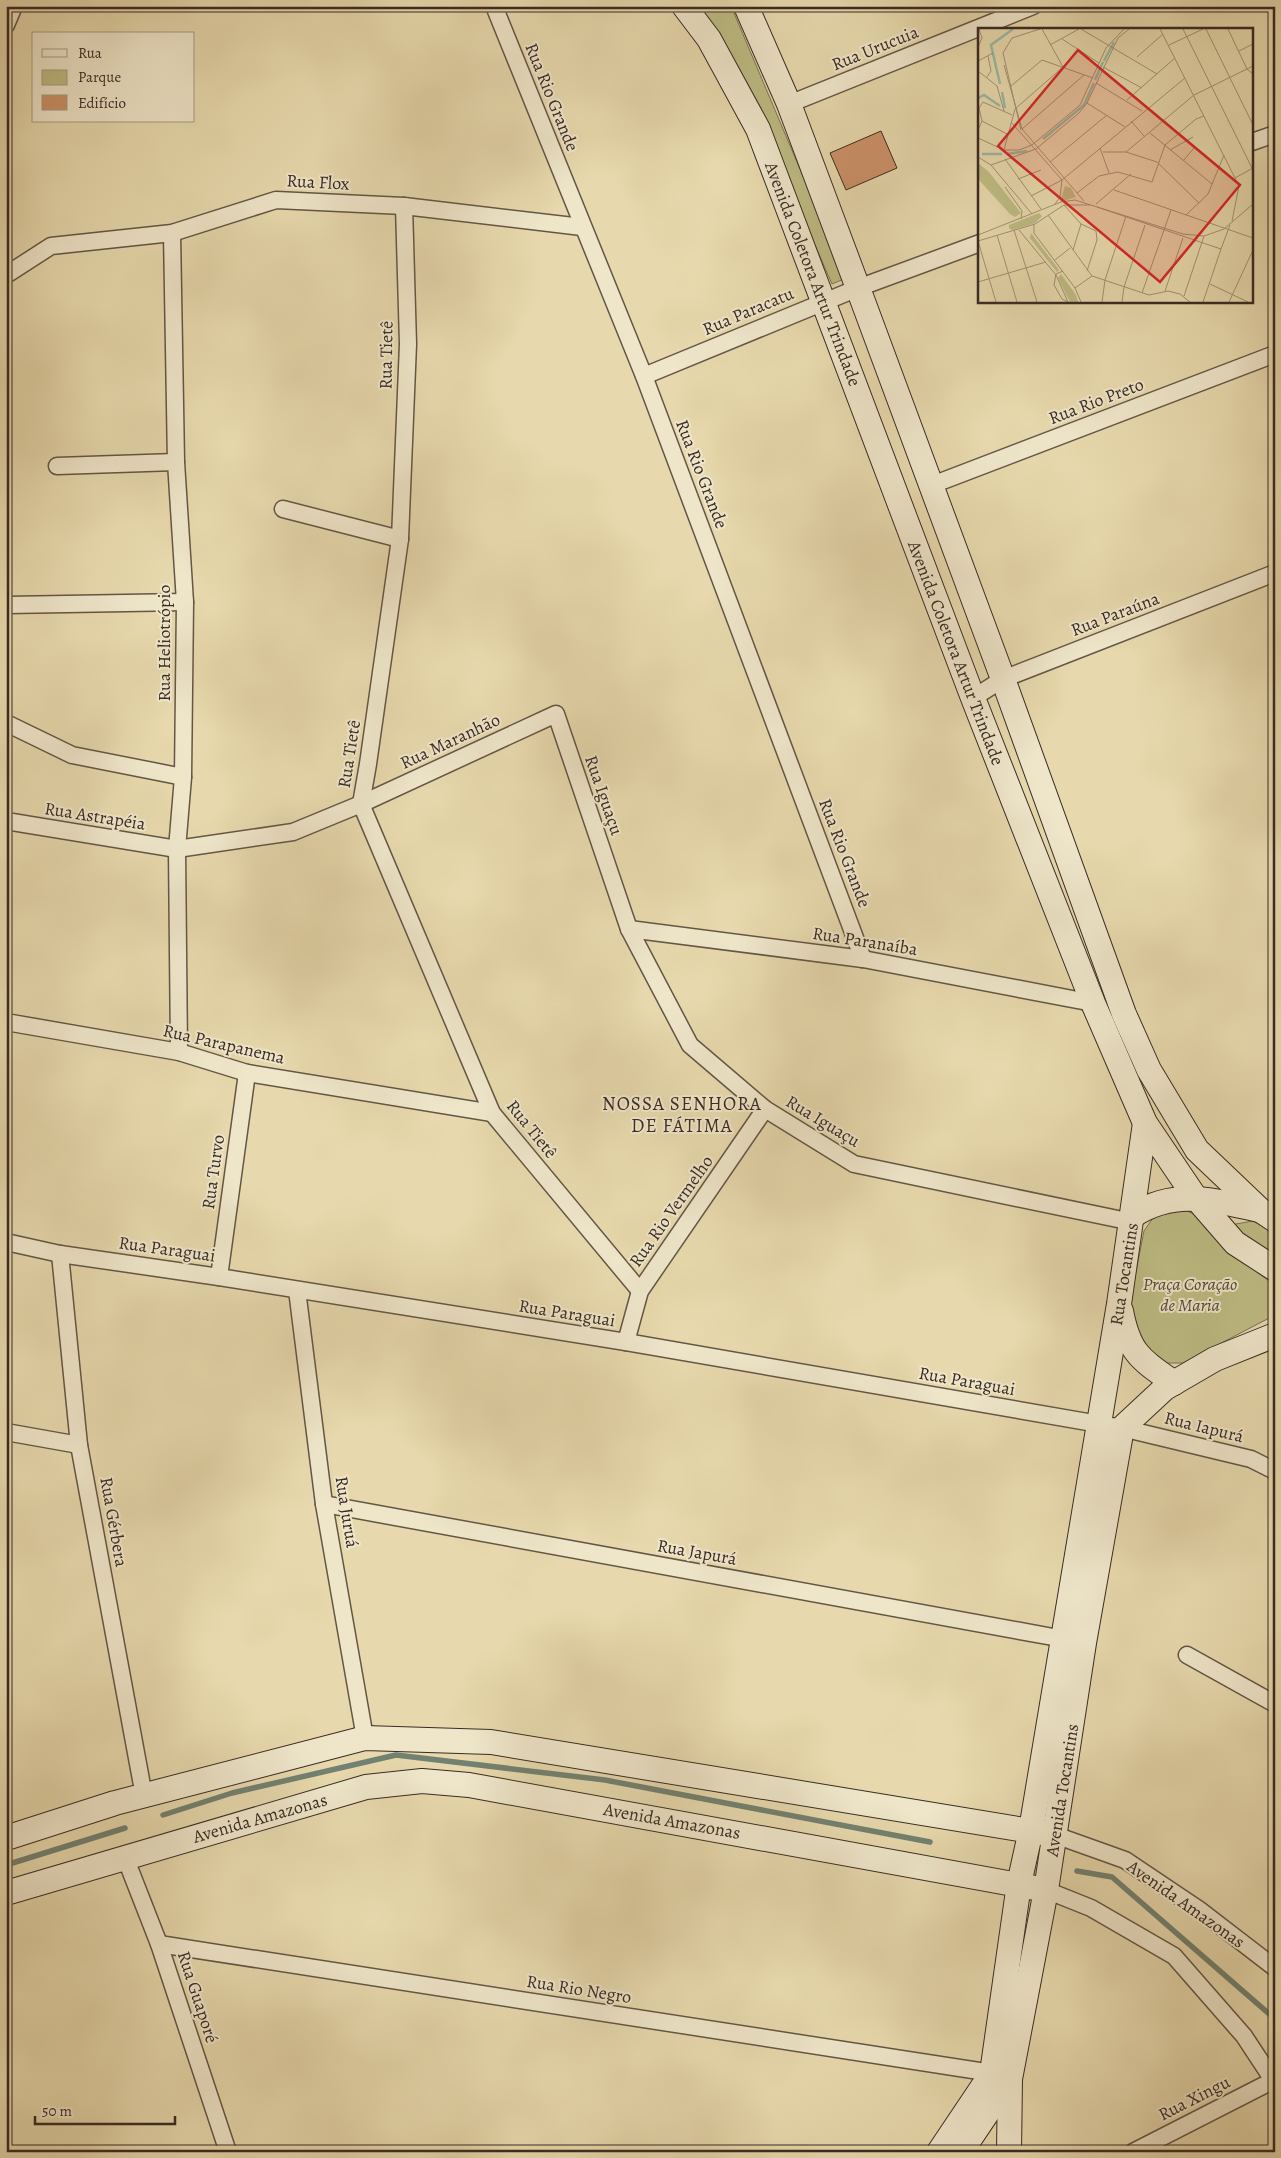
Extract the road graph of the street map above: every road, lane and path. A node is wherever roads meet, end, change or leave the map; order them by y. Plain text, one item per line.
1 (14, 6) edge
2 (494, 6) edge
3 (684, 6) edge
4 (746, 6) edge
5 (1032, 6) edge
6 (6, 25) edge
7 (789, 104) junction
8 (1275, 134) edge
9 (1254, 141) edge
10 (404, 206) junction
11 (582, 227) junction
12 (172, 234) junction
13 (978, 244) edge
14 (6, 274) edge
15 (858, 288) junction
16 (824, 301) junction
17 (1275, 354) edge
18 (644, 376) junction
19 (176, 462) junction
20 (57, 466) dead end
21 (932, 486) junction
22 (283, 509) dead end
23 (400, 539) junction
24 (1275, 573) edge
25 (185, 602) junction
26 (7, 605) edge
27 (1003, 679) junction
28 (973, 698) junction
29 (556, 714) joint
30 (6, 723) edge
31 (183, 777) junction
32 (361, 804) junction
33 (6, 821) edge
34 (177, 849) junction
35 (629, 929) junction
36 (863, 959) junction
37 (1093, 1003) junction
38 (6, 1022) edge
39 (179, 1052) junction
40 (247, 1073) junction
41 (765, 1109) junction
42 (492, 1113) junction
43 (1145, 1123) junction
44 (1195, 1197) junction
45 (1268, 1215) edge
46 (1133, 1219) junction
47 (6, 1242) edge
48 (60, 1254) junction
49 (1275, 1269) edge
50 (219, 1277) junction
51 (297, 1290) junction
52 (640, 1290) junction
53 (1119, 1304) junction
54 (1275, 1335) edge
55 (626, 1342) junction
56 (1174, 1383) junction
57 (1111, 1426) junction
58 (6, 1432) edge
59 (79, 1445) junction
60 (1275, 1471) edge
61 (324, 1504) junction
62 (1064, 1639) junction
63 (1187, 1655) dead end
64 (1275, 1704) edge
65 (365, 1738) junction
66 (144, 1796) junction
67 (1031, 1830) junction
68 (1055, 1835) junction
69 (6, 1838) edge
70 (125, 1857) junction
71 (1019, 1884) junction
72 (1046, 1890) junction
73 (6, 1893) edge
74 (160, 1944) junction
75 (1275, 1968) edge
76 (1001, 2076) junction
77 (1274, 2082) edge
78 (228, 2152) edge
79 (939, 2152) edge
80 (961, 2152) edge
81 (1009, 2152) edge
82 (1133, 2152) edge

1 - 6 street
2 - 11 street, Rua Rio Grande
3 - 16 street, Avenida Coletora Artur Trindade
4 - 7 street, Avenida Coletora Artur Trindade
5 - 7 street, Rua Urucuia
7 - 15 street, Avenida Coletora Artur Trindade
8 - 9 street
10 - 11 street, Rua Flox
10 - 12 street, Rua Flox
10 - 23 street, Rua Tietê
11 - 18 street, Rua Rio Grande
12 - 14 street, Rua Flox
12 - 19 street, Rua Heliotrópio
13 - 15 street, Rua Paracatu
15 - 16 street, Rua Paracatu
15 - 21 street, Avenida Coletora Artur Trindade
16 - 18 street, Rua Paracatu
16 - 28 street, Avenida Coletora Artur Trindade
17 - 21 street, Rua Rio Preto
18 - 36 street, Rua Rio Grande
19 - 20 street
19 - 25 street, Rua Heliotrópio
21 - 27 street, Avenida Coletora Artur Trindade
22 - 23 street
23 - 32 street, Rua Tietê
24 - 27 street, Rua Paraúna
25 - 26 street
25 - 31 street, Rua Heliotrópio
27 - 28 street, Rua Paraúna
27 - 45 street, Avenida Coletora Artur Trindade
28 - 37 street, Avenida Coletora Artur Trindade
29 - 32 street, Rua Maranhão
29 - 35 street, Rua Iguaçu
30 - 31 street
31 - 34 street, Rua Heliotrópio
32 - 34 street, Rua Maranhão
32 - 42 street, Rua Tietê
33 - 34 street, Rua Astrapéia
34 - 39 street, Rua Heliotrópio
35 - 36 street, Rua Paranaíba
35 - 41 street, Rua Iguaçu
36 - 37 street, Rua Paranaíba
37 - 43 street, Avenida Coletora Artur Trindade
38 - 39 street, Rua Parapanema
39 - 40 street, Rua Parapanema
40 - 42 street, Rua Parapanema
40 - 50 street, Rua Turvo
41 - 46 street, Rua Iguaçu
41 - 52 street, Rua Rio Vermelho
42 - 52 street, Rua Tietê
43 - 44 street, Avenida Coletora Artur Trindade
43 - 46 street, Rua Tocantins
44 - 45 street
44 - 46 street
44 - 49 street, Avenida Coletora Artur Trindade
46 - 53 street, Rua Tocantins
47 - 48 street, Rua Paraguai
48 - 50 street, Rua Paraguai
48 - 59 street, Rua Gérbera
50 - 51 street, Rua Paraguai
51 - 55 street, Rua Paraguai
51 - 61 street, Rua Juruá
52 - 55 street, Rua Rio Vermelho
53 - 56 street
53 - 57 street, Rua Tocantins
54 - 56 street
55 - 57 street, Rua Paraguai
56 - 57 street
57 - 60 street, Rua Iapurá
57 - 62 street, Avenida Tocantins
57 - 68 street, Avenida Tocantins
58 - 59 street
59 - 66 street, Rua Gérbera
61 - 62 street, Rua Japurá
61 - 65 street, Rua Juruá
62 - 67 street, Avenida Tocantins
63 - 64 street
65 - 66 street, Avenida Amazonas
65 - 67 street, Avenida Amazonas
66 - 69 street, Avenida Amazonas
67 - 68 street, Avenida Amazonas
67 - 71 street, Avenida Tocantins
68 - 72 street, Avenida Tocantins
68 - 75 street, Avenida Amazonas
70 - 71 street, Avenida Amazonas
70 - 73 street, Avenida Amazonas
70 - 74 street, Rua Guaporé
71 - 72 street, Avenida Amazonas
71 - 76 street, Avenida Tocantins
72 - 76 street, Avenida Tocantins
72 - 77 street, Avenida Amazonas
74 - 76 street, Rua Rio Negro
74 - 78 street, Rua Guaporé
76 - 79 street
76 - 80 street
76 - 81 street, Avenida Tocantins
77 - 82 street, Rua Xingu

